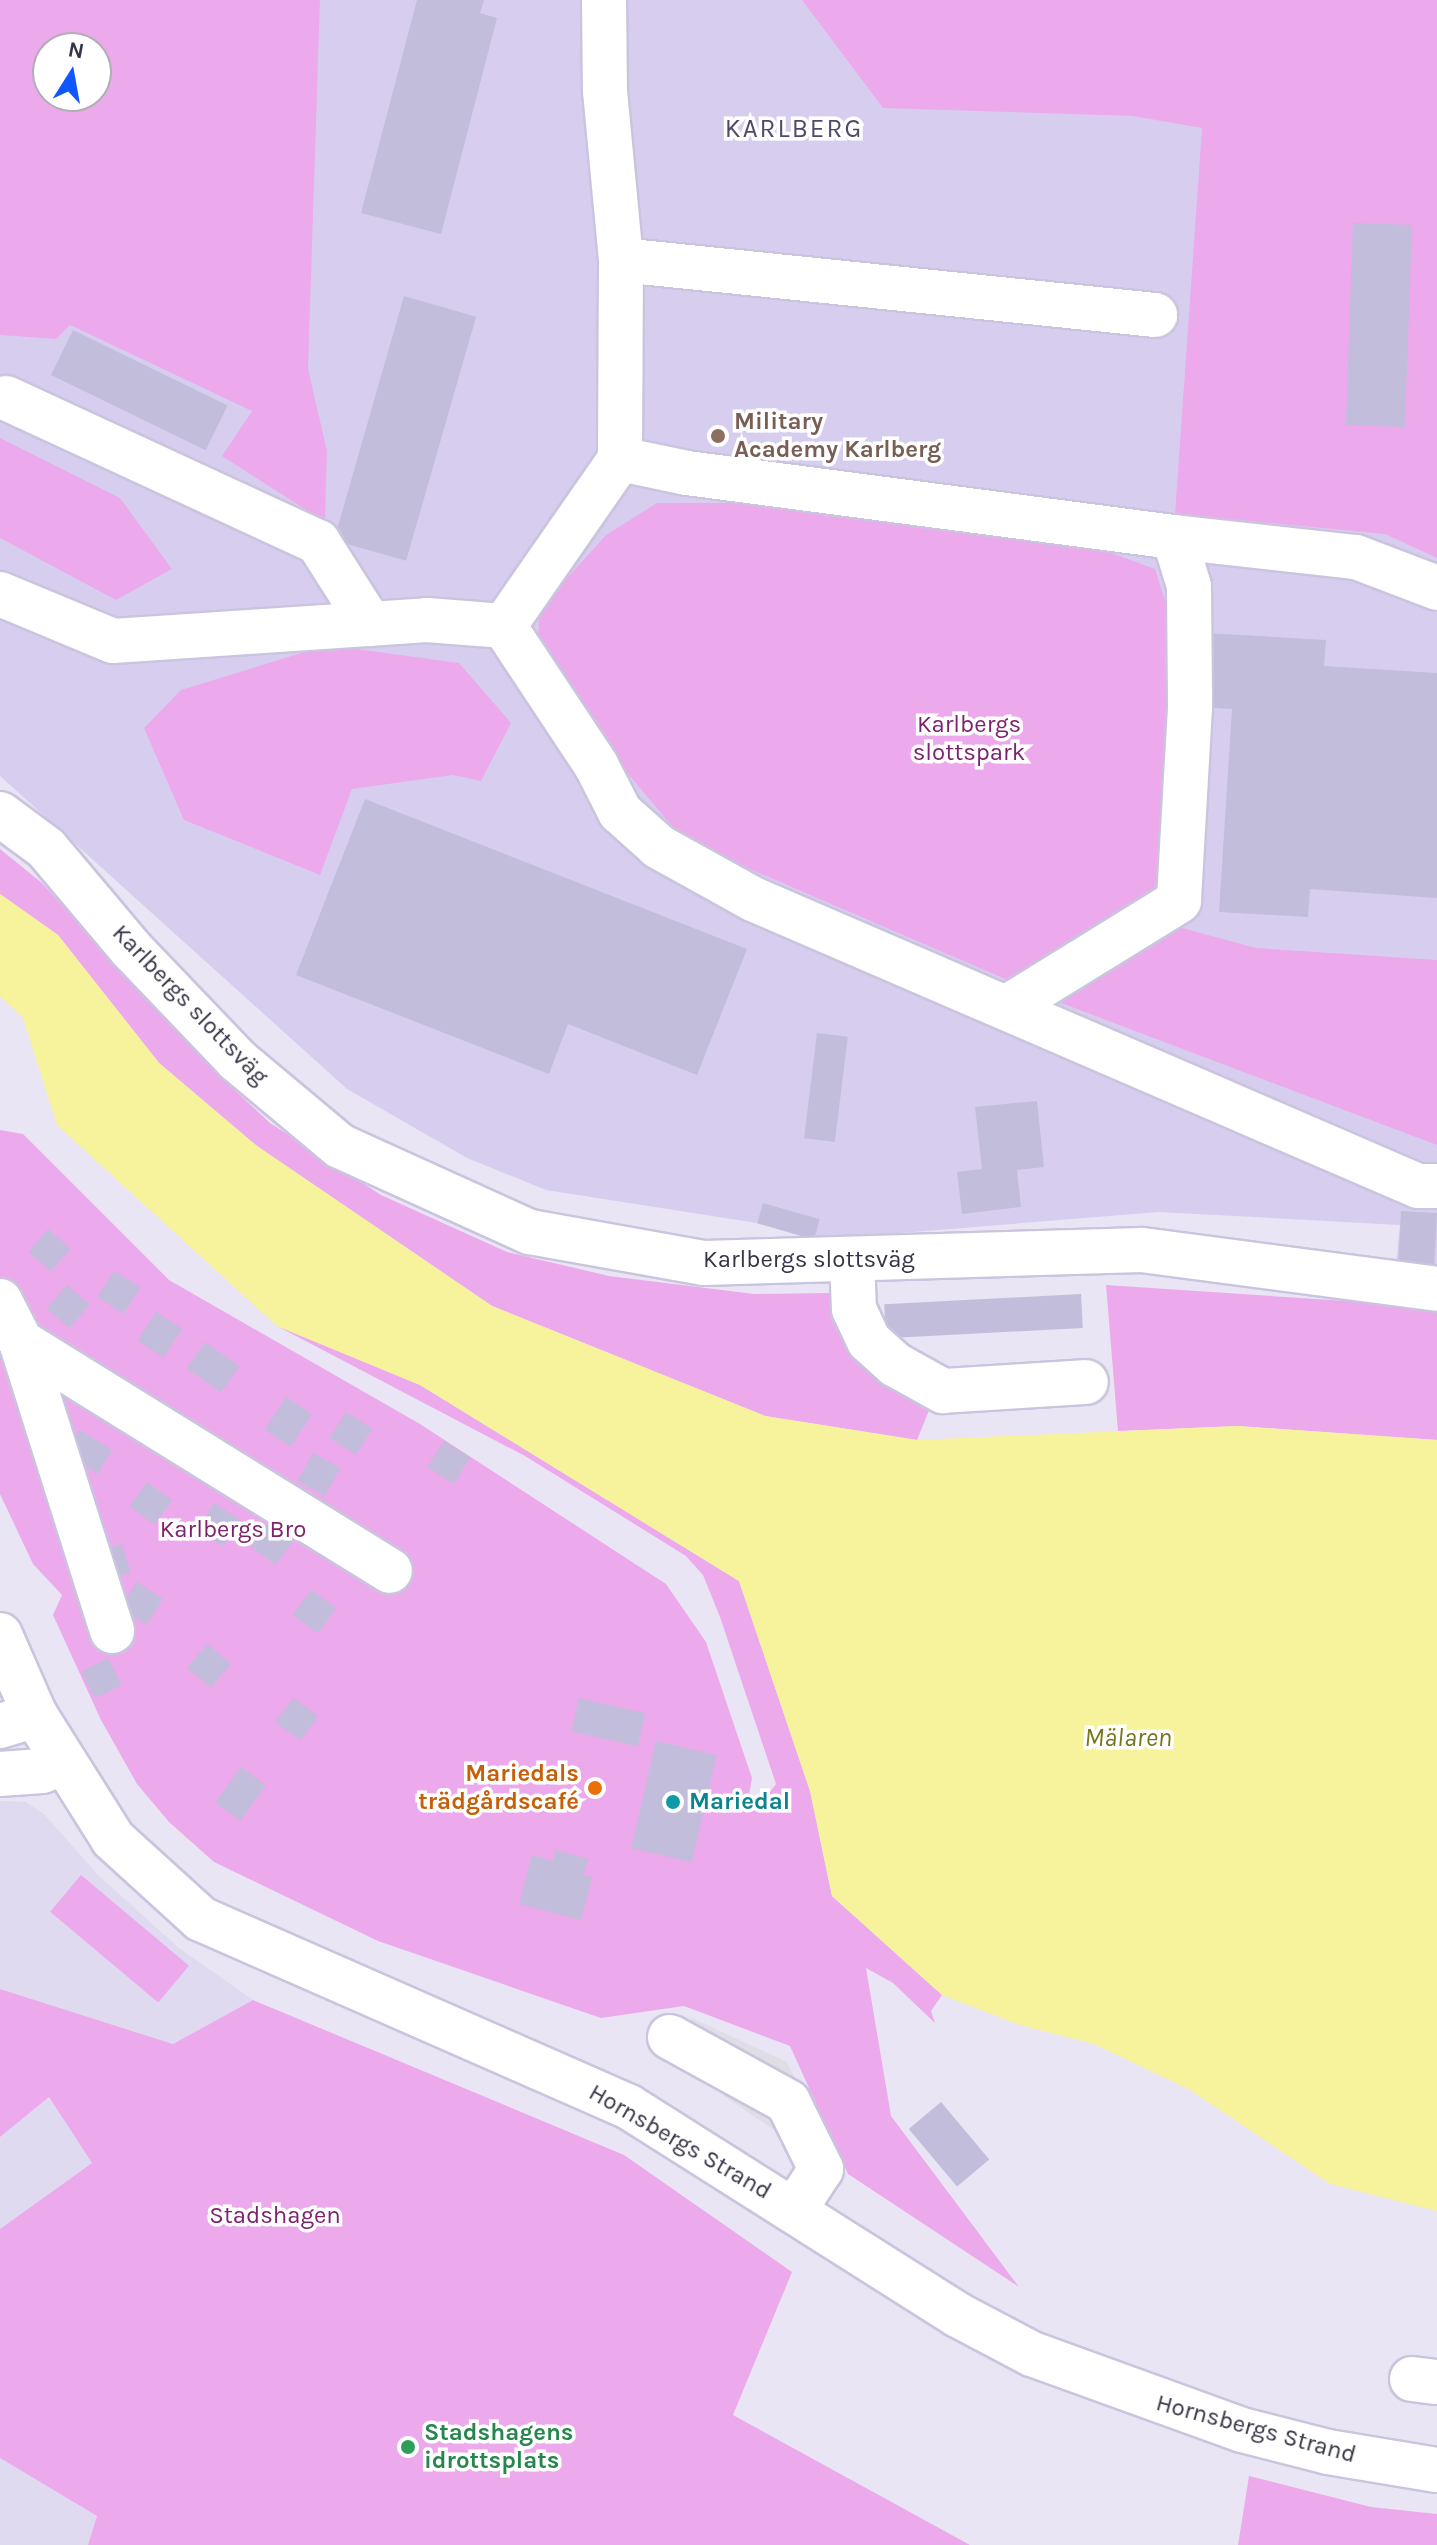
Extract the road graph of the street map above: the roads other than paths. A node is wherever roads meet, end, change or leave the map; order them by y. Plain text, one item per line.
1 (604, 0) edge
2 (621, 260) junction
3 (1155, 315) dead end
4 (6, 398) dead end
5 (620, 459) junction
6 (1174, 537) junction
7 (1437, 588) edge
8 (0, 594) edge
9 (370, 624) junction
10 (504, 626) junction
11 (0, 814) edge
12 (1009, 1006) junction
13 (1437, 1186) edge
14 (852, 1260) junction
15 (1437, 1289) edge
16 (0, 1301) edge
17 (21, 1342) junction
18 (1086, 1382) dead end
19 (390, 1571) dead end
20 (112, 1631) dead end
21 (0, 1635) edge
22 (18, 1720) edge
23 (63, 1763) junction
24 (0, 1774) edge
25 (670, 2037) dead end
26 (795, 2209) junction
27 (1437, 2470) edge

1 - 2 street
2 - 3 street
2 - 5 street
4 - 9 street
5 - 6 street
5 - 10 street
6 - 7 street
6 - 12 street
8 - 9 street
9 - 10 street
10 - 12 street
11 - 14 street, Karlbergs slottsväg
12 - 13 street
14 - 15 street, Karlbergs slottsväg
14 - 18 street
16 - 17 street
17 - 19 street
17 - 20 street
21 - 22 street, Hornsbergs Strand
22 - 23 street, Hornsbergs Strand
23 - 24 street
23 - 26 street, Hornsbergs Strand
25 - 26 street
26 - 27 street, Hornsbergs Strand

